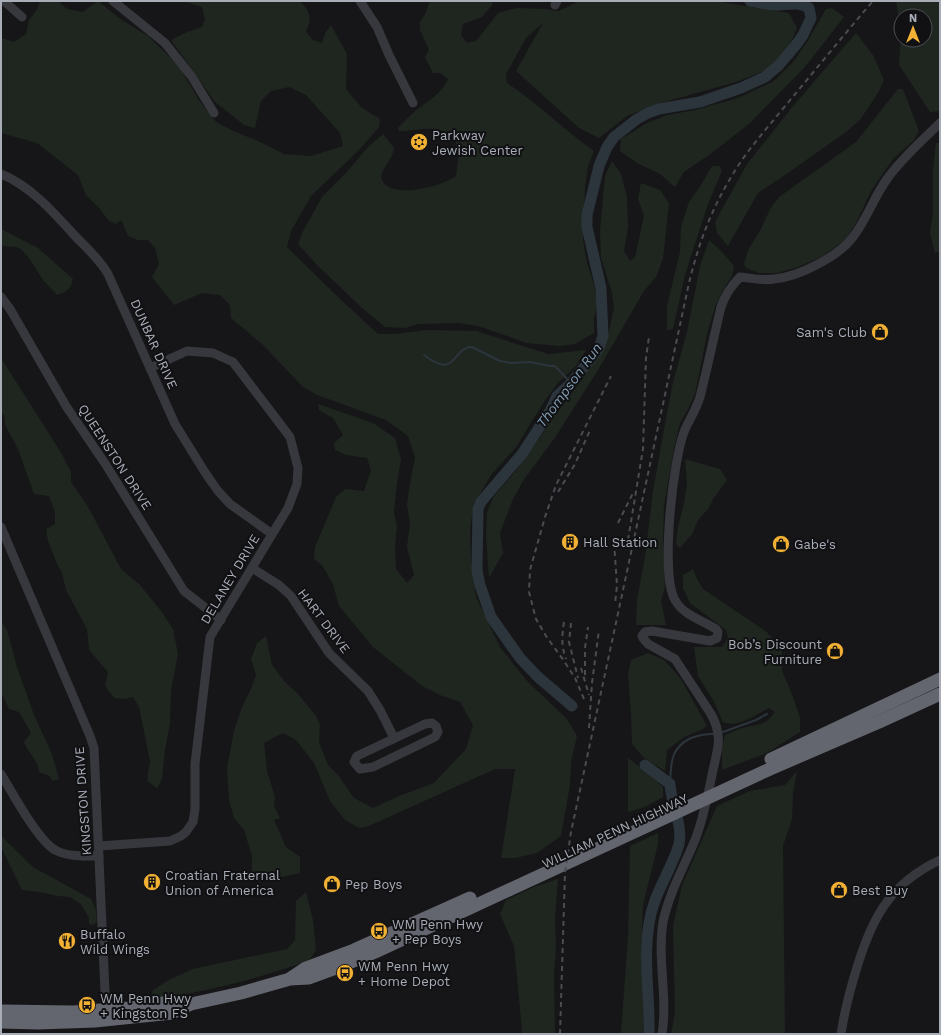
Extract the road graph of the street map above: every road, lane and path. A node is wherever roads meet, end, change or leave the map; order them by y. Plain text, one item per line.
1 (4, 1) edge
2 (113, 1) edge
3 (360, 1) edge
4 (22, 17) dead end
5 (413, 103) dead end
6 (214, 113) dead end
7 (940, 123) edge
8 (1, 174) edge
9 (1, 297) edge
10 (150, 368) junction
11 (1, 527) edge
12 (272, 534) junction
13 (252, 568) junction
14 (221, 620) junction
15 (940, 679) edge
16 (940, 694) edge
17 (394, 738) junction
18 (787, 756) junction
19 (1, 774) edge
20 (99, 846) junction
21 (99, 856) junction
22 (940, 860) edge
23 (1, 1011) edge
24 (106, 1015) junction
25 (1, 1022) edge
26 (662, 1034) edge
27 (841, 1034) edge

1 - 4 street
2 - 6 street
3 - 5 street
7 - 26 street
8 - 10 street, DUNBAR DRIVE
9 - 14 street, QUEENSTON DRIVE
10 - 12 street, DUNBAR DRIVE
10 - 12 street, DELANEY DRIVE
11 - 20 street, KINGSTON DRIVE
12 - 13 street, DELANEY DRIVE
13 - 14 street, DELANEY DRIVE
13 - 17 street, HART DRIVE
14 - 20 street, DELANEY DRIVE
15 - 18 highway, WILLIAM PENN HIGHWAY
16 - 18 highway, WILLIAM PENN HIGHWAY
17 - 17 street
18 - 24 highway, WILLIAM PENN HIGHWAY
19 - 21 street
20 - 21 street, KINGSTON DRIVE
21 - 24 street, KINGSTON DRIVE
22 - 27 street
23 - 24 highway, WILLIAM PENN HIGHWAY
24 - 25 highway, WILLIAM PENN HIGHWAY

